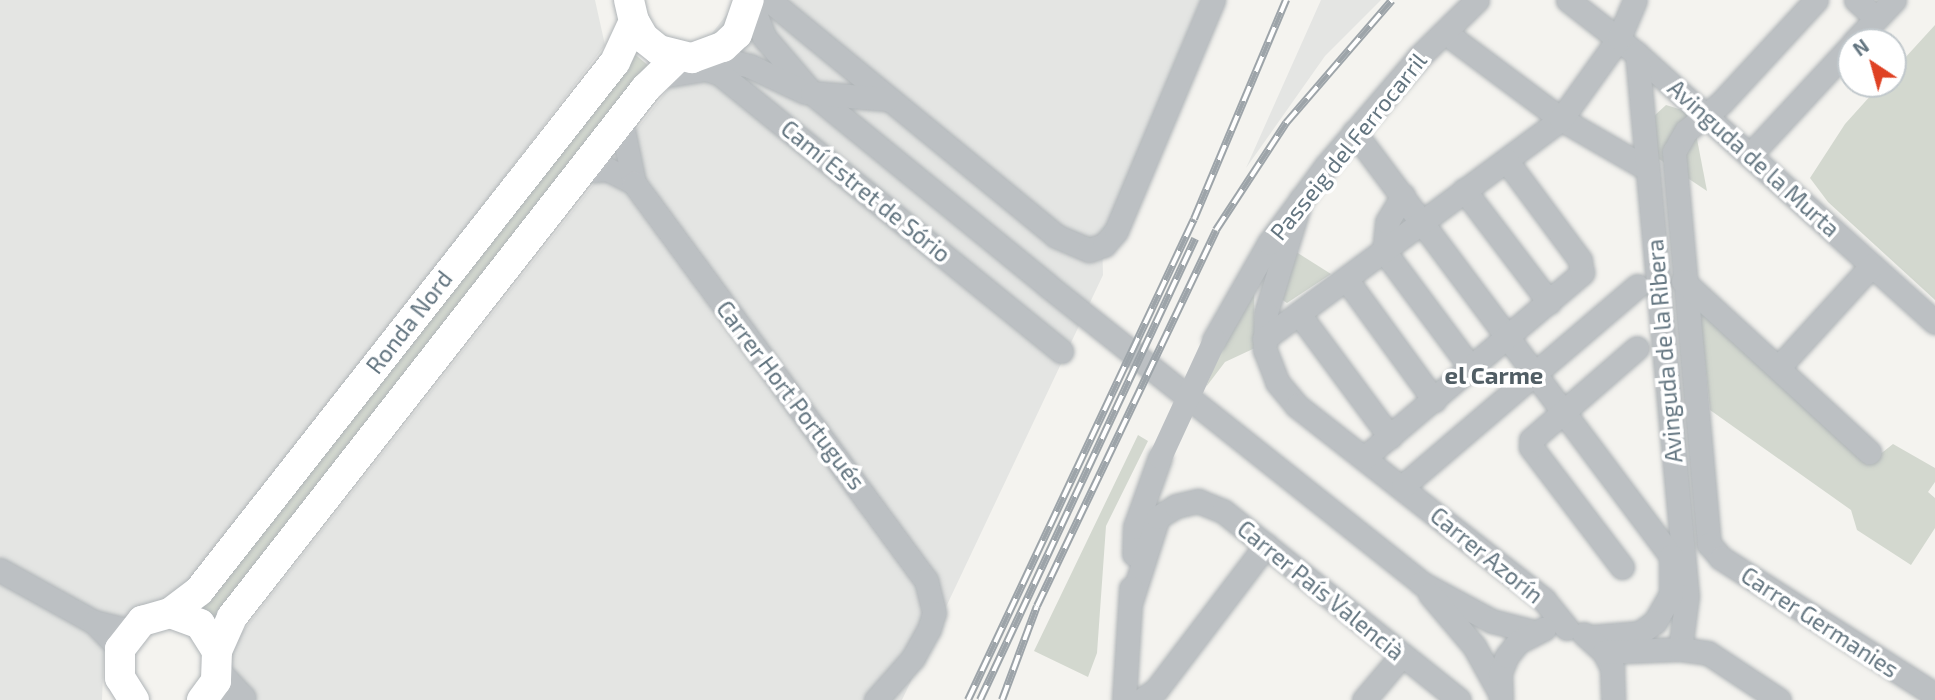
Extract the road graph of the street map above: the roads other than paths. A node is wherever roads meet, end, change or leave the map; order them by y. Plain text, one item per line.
1 (749, 0) edge
2 (769, 0) edge
3 (1213, 0) edge
4 (1477, 0) edge
5 (1568, 0) edge
6 (1635, 0) edge
7 (1816, 0) edge
8 (1856, 0) edge
9 (1894, 0) edge
10 (628, 9) edge
11 (1876, 18) junction
12 (1867, 28) edge
13 (1619, 38) junction
14 (1455, 40) dead end
15 (1637, 54) junction
16 (1837, 61) edge
17 (680, 63) junction
18 (816, 97) junction
19 (887, 99) junction
20 (1704, 113) junction
21 (1562, 119) junction
22 (621, 120) junction
23 (1354, 132) junction
24 (1750, 155) junction
25 (1506, 160) junction
26 (1646, 169) junction
27 (581, 171) junction
28 (634, 183) junction
29 (1464, 190) junction
30 (1403, 195) junction
31 (1301, 199) junction
32 (1424, 222) junction
33 (1384, 251) junction
34 (1872, 265) junction
35 (1346, 279) junction
36 (1683, 281) junction
37 (1637, 286) dead end
38 (1549, 302) junction
39 (1299, 314) junction
40 (1935, 322) edge
41 (1509, 335) junction
42 (1264, 339) junction
43 (1637, 348) dead end
44 (1061, 351) dead end
45 (1471, 368) junction
46 (1778, 368) junction
47 (1536, 372) junction
48 (1434, 400) junction
49 (1564, 408) junction
50 (1390, 437) junction
51 (1868, 452) dead end
52 (1365, 457) junction
53 (1403, 486) junction
54 (1709, 544) joint
55 (1266, 545) junction
56 (1622, 567) dead end
57 (0, 570) edge
58 (1421, 583) junction
59 (1131, 601) junction
60 (170, 613) junction
61 (1567, 628) junction
62 (1534, 632) junction
63 (1597, 645) junction
64 (1680, 649) junction
65 (1402, 655) junction
66 (123, 672) edge
67 (212, 678) edge
68 (1935, 695) edge
69 (1500, 696) edge
70 (247, 698) edge
71 (876, 700) edge
72 (1124, 700) edge
73 (1141, 700) edge
74 (1364, 700) edge
75 (1459, 700) edge
76 (1612, 700) edge
77 (1779, 700) edge

1 - 17 main road, Ronda Nord
1 - 18 street
2 - 19 street
3 - 19 street
4 - 23 street, Passeig del Ferrocarril
5 - 13 street, Avinguda de la Murta
6 - 13 street
7 - 20 street, Avinguda de la Ribera
8 - 11 street
9 - 11 street
10 - 17 main road
10 - 60 main road, Ronda Nord
11 - 12 street
13 - 15 street, Avinguda de la Murta
13 - 21 street
14 - 21 street
15 - 20 street, Avinguda de la Murta
15 - 26 street, Avinguda de la Ribera
16 - 24 street
17 - 18 street
17 - 22 main road, Ronda Nord
17 - 44 street, Camí Estret de Sório
18 - 19 street
18 - 58 street
20 - 24 street, Avinguda de la Murta
20 - 36 street, Avinguda de la Ribera
21 - 25 street
21 - 26 street
22 - 27 main road, Ronda Nord
22 - 28 street, Carrer Hort Portugués
23 - 30 street
23 - 31 street, Passeig del Ferrocarril
24 - 34 street, Avinguda de la Murta
25 - 29 street
25 - 38 street
26 - 64 street, Avinguda de la Ribera
27 - 28 street
27 - 67 main road, Ronda Nord
28 - 71 street, Carrer Hort Portugués
29 - 32 street
29 - 38 street
30 - 32 street
30 - 33 street
31 - 42 street, Carrer Azorín
31 - 59 street, Passeig del Ferrocarril, bridge
32 - 33 street
32 - 41 street
33 - 35 street
33 - 45 street
34 - 40 street, Avinguda de la Murta
34 - 46 street
35 - 39 street
35 - 48 street
36 - 46 street
36 - 54 street, Avinguda de la Ribera
37 - 47 street
38 - 41 street
39 - 42 street
39 - 50 street
41 - 45 street
41 - 47 street
42 - 52 street, Carrer Azorín
43 - 49 street
45 - 48 street
46 - 51 street
47 - 49 street
47 - 53 street
48 - 50 street
49 - 56 street
49 - 63 street
50 - 52 street
52 - 53 street, Carrer Azorín
53 - 61 street, Carrer Azorín
54 - 68 street, Carrer Germanies
55 - 59 street, Carrer País Valencià
55 - 65 street, Carrer País Valencià
55 - 73 street
57 - 66 street
58 - 62 street
58 - 69 street
59 - 72 street
60 - 66 main road, Ronda Nord
60 - 67 main road
61 - 62 street
61 - 63 street
62 - 69 street
63 - 64 street
63 - 76 street
64 - 77 street
65 - 74 street
65 - 75 street, Carrer País Valencià
67 - 70 street

